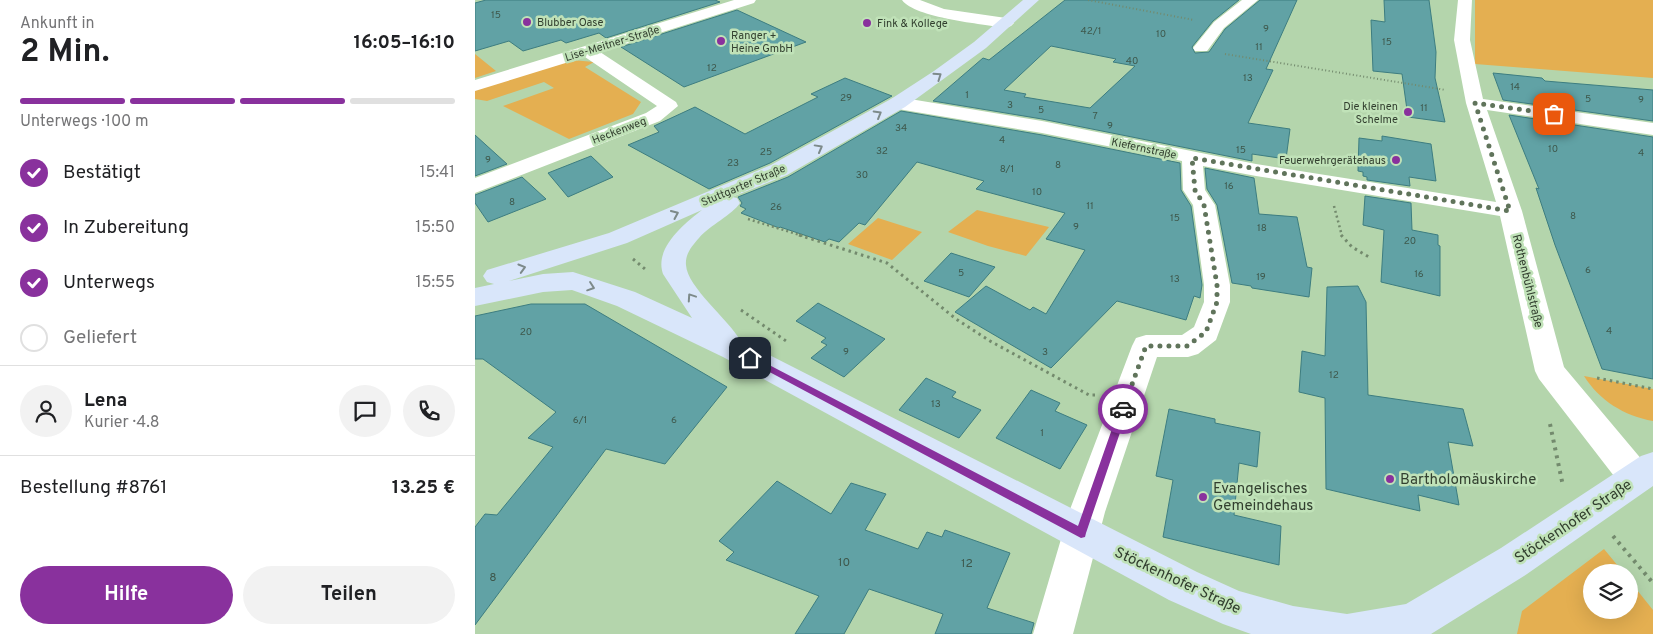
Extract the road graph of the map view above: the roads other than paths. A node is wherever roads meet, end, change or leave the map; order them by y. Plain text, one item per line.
1 (749, 0) edge
2 (909, 0) edge
3 (1032, 0) edge
4 (1251, 0) edge
5 (1465, 0) edge
6 (1006, 23) junction
7 (1201, 48) road end
8 (587, 51) junction
9 (475, 86) edge
10 (1474, 99) junction
11 (898, 103) junction
12 (1653, 128) edge
13 (1192, 158) junction
14 (779, 170) junction
15 (475, 186) edge
16 (1510, 211) junction
17 (475, 282) edge
18 (475, 297) edge
19 (733, 349) junction
20 (1645, 473) edge
21 (1081, 533) junction
22 (1053, 634) edge

1 - 8 street, Lise-Meitner-Straße
2 - 6 street
3 - 6 main road, Stuttgarter Straße
4 - 7 street
5 - 10 street, Rothenbühlstraße
11 -> 6 main road, Stuttgarter Straße
8 - 9 street, Lise-Meitner-Straße
8 - 15 street, Heckenweg
10 - 12 street
10 - 16 street, Rothenbühlstraße
11 - 13 street, Kiefernstraße
14 -> 11 main road, Stuttgarter Straße
13 - 16 street, Kiefernstraße
13 - 21 street
17 -> 14 main road, Stuttgarter Straße
19 -> 14 main road
16 - 20 street, Rothenbühlstraße
18 -> 19 main road, Stöckenhofer Straße
19 - 21 main road, Stöckenhofer Straße
20 - 21 main road, Stöckenhofer Straße
21 - 22 street

